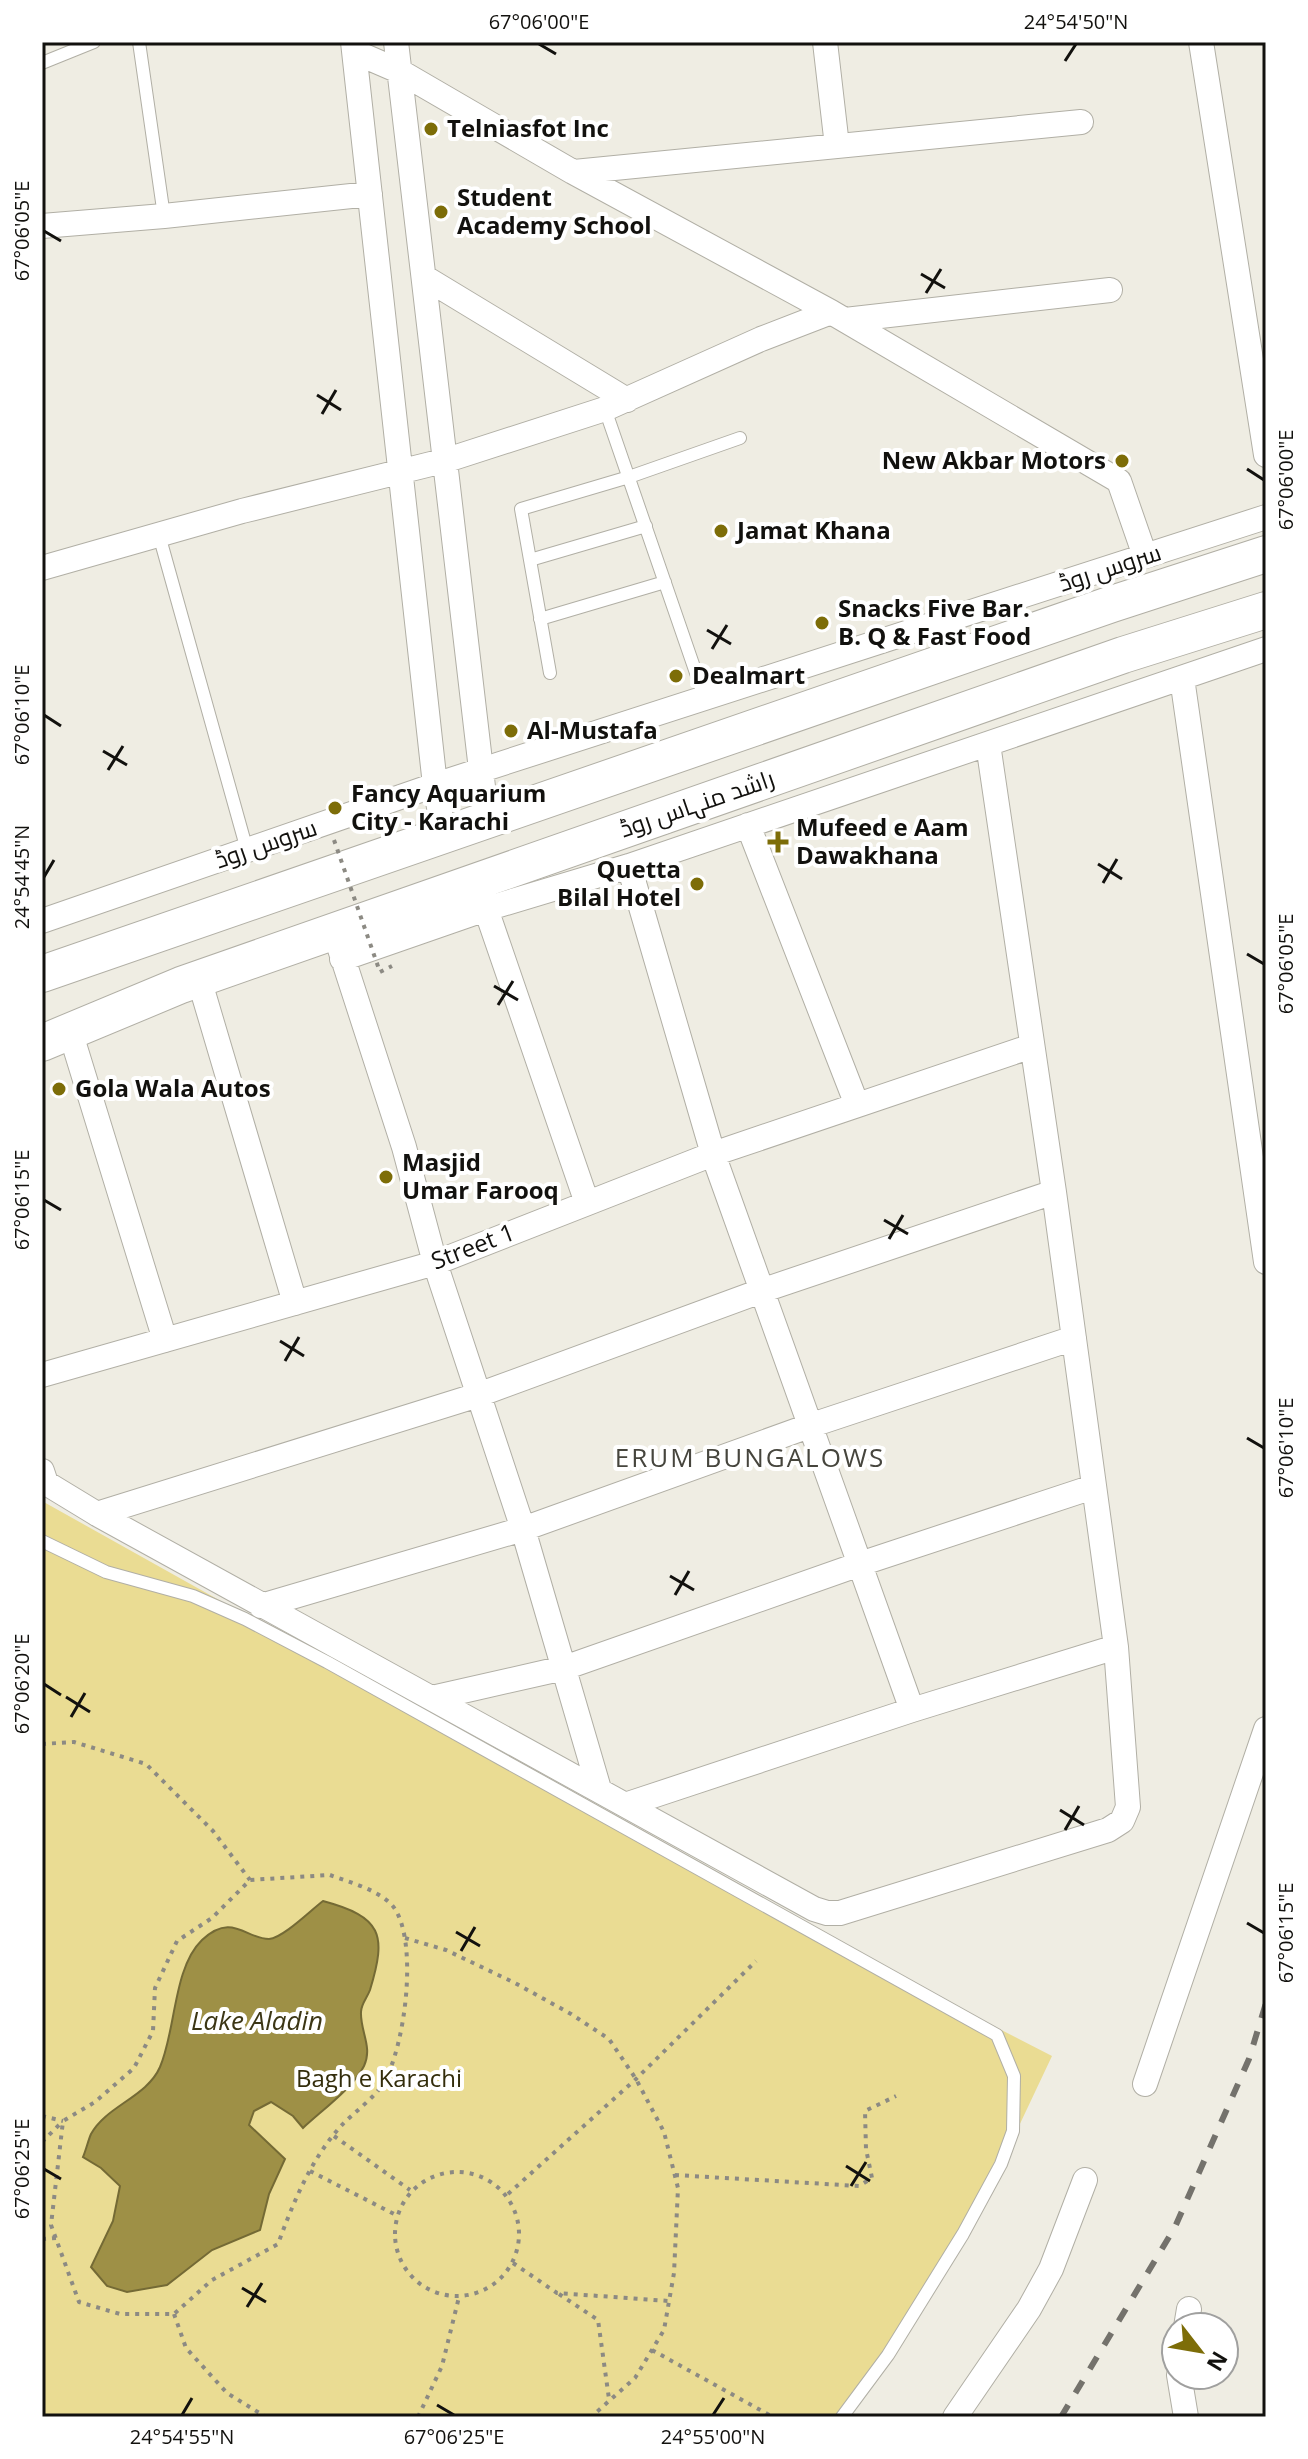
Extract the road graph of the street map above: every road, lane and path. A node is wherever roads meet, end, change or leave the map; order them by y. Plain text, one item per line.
1 (94, 42) edge
2 (139, 42) edge
3 (396, 42) edge
4 (825, 42) edge
5 (1201, 42) edge
6 (354, 47) edge
7 (42, 63) edge
8 (399, 71) junction
9 (1081, 122) dead end
10 (837, 146) junction
11 (573, 172) junction
12 (370, 194) junction
13 (164, 216) junction
14 (42, 226) edge
15 (424, 277) junction
16 (1110, 290) dead end
17 (838, 316) junction
18 (616, 405) junction
19 (740, 438) dead end
20 (1266, 455) edge
21 (447, 460) junction
22 (402, 471) junction
23 (629, 477) junction
24 (1266, 517) edge
25 (646, 526) junction
26 (159, 535) junction
27 (1266, 554) edge
28 (1145, 556) junction
29 (530, 560) junction
30 (42, 568) edge
31 (665, 582) junction
32 (1266, 610) edge
33 (540, 619) junction
34 (1266, 649) edge
35 (550, 673) dead end
36 (1182, 678) junction
37 (705, 699) junction
38 (988, 744) junction
39 (480, 771) junction
40 (435, 785) junction
41 (487, 821) junction
42 (748, 825) junction
43 (444, 835) junction
44 (334, 840) dead end
45 (247, 850) junction
46 (629, 866) junction
47 (485, 894) junction
48 (42, 921) edge
49 (339, 946) junction
50 (380, 972) dead end
51 (42, 974) edge
52 (199, 979) junction
53 (56, 1037) edge
54 (1032, 1046) junction
55 (857, 1105) junction
56 (713, 1154) junction
57 (1054, 1192) junction
58 (587, 1203) junction
59 (1266, 1262) edge
60 (435, 1263) junction
61 (761, 1291) junction
62 (295, 1303) junction
63 (1074, 1338) junction
64 (165, 1340) junction
65 (42, 1375) edge
66 (478, 1395) junction
67 (809, 1426) junction
68 (42, 1471) edge
69 (1093, 1487) junction
70 (97, 1514) junction
71 (523, 1529) junction
72 (42, 1541) edge
73 (860, 1564) junction
74 (261, 1606) junction
75 (1116, 1647) junction
76 (564, 1668) junction
77 (432, 1698) junction
78 (912, 1710) junction
79 (1266, 1729) edge
80 (42, 1744) edge
81 (599, 1789) junction
82 (628, 1804) junction
83 (250, 1880) junction
84 (405, 1938) junction
85 (756, 1961) dead end
86 (636, 2079) junction
87 (1145, 2084) dead end
88 (896, 2096) dead end
89 (42, 2116) edge
90 (63, 2121) junction
91 (334, 2136) junction
92 (42, 2142) edge
93 (310, 2171) junction
94 (674, 2175) junction
95 (1085, 2180) dead end
96 (410, 2190) junction
97 (508, 2194) junction
98 (396, 2215) junction
99 (56, 2238) junction
100 (42, 2239) edge
101 (513, 2263) junction
102 (557, 2293) junction
103 (459, 2297) junction
104 (669, 2301) junction
105 (174, 2314) junction
106 (652, 2350) junction
107 (1182, 2391) edge
108 (609, 2401) junction
109 (266, 2417) edge
110 (418, 2417) edge
111 (591, 2417) edge
112 (773, 2417) edge
113 (842, 2417) edge
114 (955, 2417) edge
115 (1186, 2417) edge

1 - 7 lane
2 - 13 lane
3 - 8 street
4 - 10 street
5 - 20 street
6 - 8 street
6 - 12 street
8 - 11 street
8 - 15 street
9 - 10 street
10 - 11 street
11 - 17 street
12 - 13 street
12 - 22 street
13 - 14 street
15 - 18 street
15 - 21 street
16 - 17 street
17 - 18 street
17 - 28 street
18 - 21 street
18 - 23 lane
19 - 23 lane
21 - 22 street
21 - 39 street
22 - 26 street
22 - 40 street
23 - 25 lane
23 - 29 lane
24 - 28 street, سروس روڈ
25 - 29 lane
25 - 31 lane
26 - 30 street
26 - 45 lane
27 - 41 main road
28 - 37 street, سروس روڈ
29 - 33 lane
31 - 33 lane
31 - 37 lane
32 - 47 main road, راشد منہاس روڈ
33 - 35 lane
34 - 36 street
36 - 38 street
36 - 59 street
37 - 39 street, سروس روڈ
38 - 42 street
38 - 54 street
39 - 40 street, سروس روڈ
39 - 41 street
40 - 43 street
40 - 45 street, سروس روڈ
41 - 43 main road
42 - 46 street
42 - 55 street
43 - 51 main road
44 - 50 path, bridge
45 - 48 street, سروس روڈ
46 - 47 street
46 - 56 street
47 - 49 main road, راشد منہاس روڈ
47 - 58 street
49 - 52 main road, راشد منہاس روڈ
49 - 60 street
52 - 53 main road, راشد منہاس روڈ
52 - 62 street
53 - 64 street
54 - 55 street, Street 1
54 - 57 street
55 - 56 street, Street 1
56 - 58 street, Street 1
56 - 61 street
57 - 61 street
57 - 63 street
58 - 60 street, Street 1
60 - 62 street, Street 1
60 - 66 street
61 - 66 street
61 - 67 street
62 - 64 street, Street 1
63 - 67 street
63 - 69 street
64 - 65 street, Street 1
66 - 70 street
66 - 71 street
67 - 71 street
67 - 73 street
68 - 70 street
69 - 73 street
69 - 75 street
70 - 74 street
71 - 74 street
71 - 76 street
72 - 113 lane
73 - 76 street
73 - 78 street
74 - 77 street
75 - 78 street
75 - 82 street
76 - 77 street
76 - 81 street
77 - 81 street
78 - 82 street
79 - 87 street
80 - 83 path
81 - 82 street
83 - 84 path
83 - 90 path
84 - 86 path
84 - 91 path
85 - 86 path
86 - 94 path
86 - 97 path
88 - 94 path
89 - 90 path
90 - 92 path
90 - 99 path
91 - 93 path
91 - 96 path
93 - 98 path
93 - 105 path
94 - 104 path
95 - 114 street
96 - 97 path
96 - 98 path
97 - 101 path
98 - 103 path
99 - 100 path
99 - 105 path
101 - 102 path
101 - 103 path
102 - 104 path
102 - 108 path
103 - 110 path
104 - 106 path
105 - 109 path
106 - 108 path
106 - 112 path
107 - 115 street
108 - 111 path

